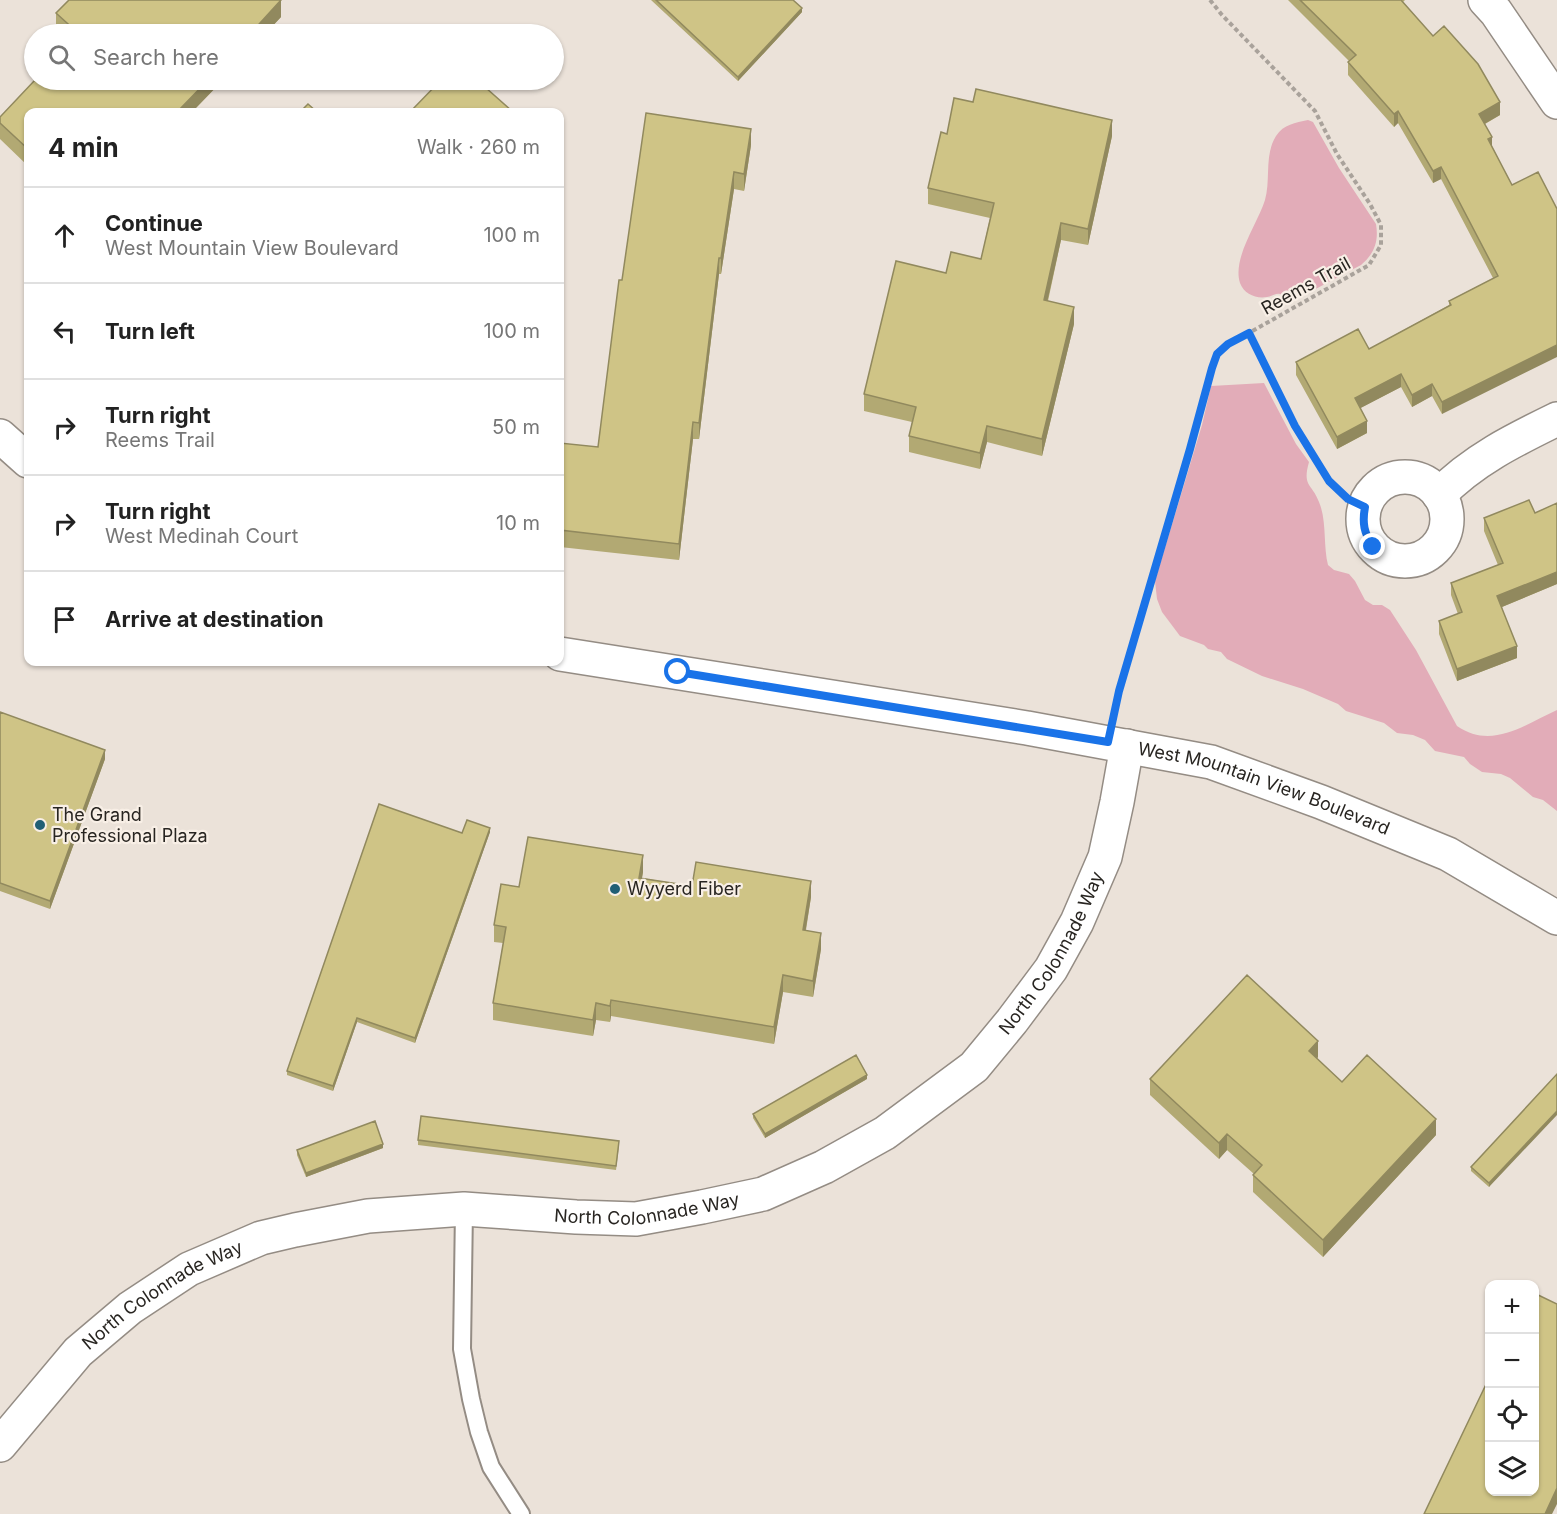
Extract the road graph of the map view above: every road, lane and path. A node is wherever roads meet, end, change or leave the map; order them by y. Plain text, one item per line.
1 (1210, 0) edge
2 (1485, 0) edge
3 (1557, 102) edge
4 (1249, 333) junction
5 (1557, 419) edge
6 (0, 436) edge
7 (24, 457) edge
8 (1439, 495) junction
9 (1365, 507) junction
10 (564, 655) edge
11 (1117, 744) junction
12 (1557, 918) edge
13 (464, 1209) junction
14 (0, 1445) edge
15 (521, 1514) edge

1 - 4 path, Reems Trail
2 - 3 street
4 - 9 path, Reems Trail
4 - 11 path
5 - 8 street
6 - 7 street
8 - 9 street
8 - 9 street
10 - 11 street, West Mountain View Boulevard
11 - 12 street, West Mountain View Boulevard
11 - 13 street, North Colonnade Way
13 - 14 street, North Colonnade Way
13 - 15 lane

